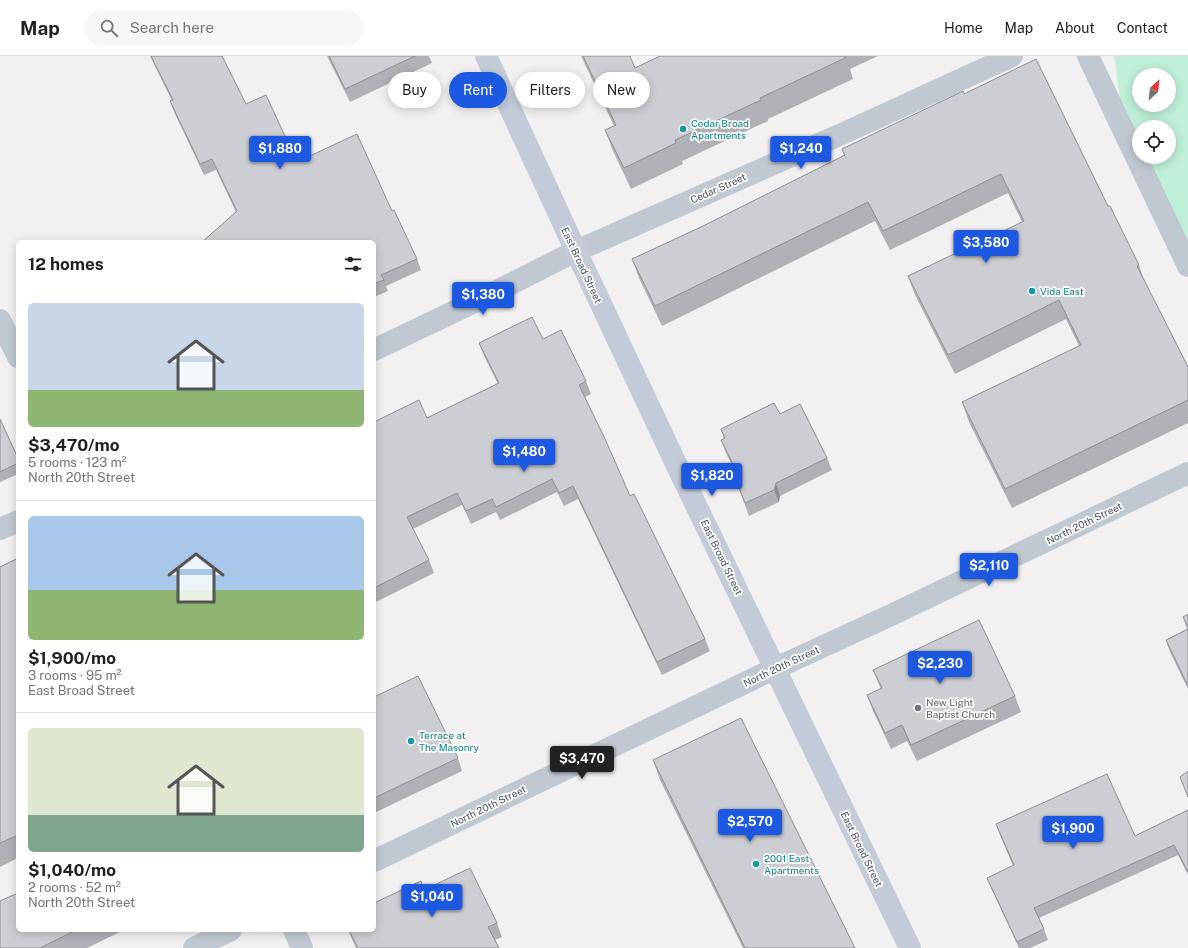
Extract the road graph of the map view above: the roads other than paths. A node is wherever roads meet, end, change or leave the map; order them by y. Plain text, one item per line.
1 (486, 56) edge
2 (1012, 56) edge
3 (1088, 56) edge
4 (576, 251) junction
5 (1188, 266) edge
6 (0, 320) edge
7 (376, 349) edge
8 (16, 352) edge
9 (1188, 473) edge
10 (16, 522) edge
11 (0, 530) edge
12 (776, 668) junction
13 (376, 860) edge
14 (227, 932) edge
15 (295, 932) edge
16 (194, 948) edge
17 (302, 948) edge
18 (910, 948) edge

1 - 4 main road, East Broad Street
2 - 4 street, Cedar Street
3 - 5 street
4 - 7 street, Cedar Street
4 - 12 main road, East Broad Street
6 - 8 street
9 - 12 street, North 20th Street
10 - 11 street
12 - 13 street, North 20th Street
12 - 18 main road, East Broad Street
14 - 16 street
15 - 17 street

